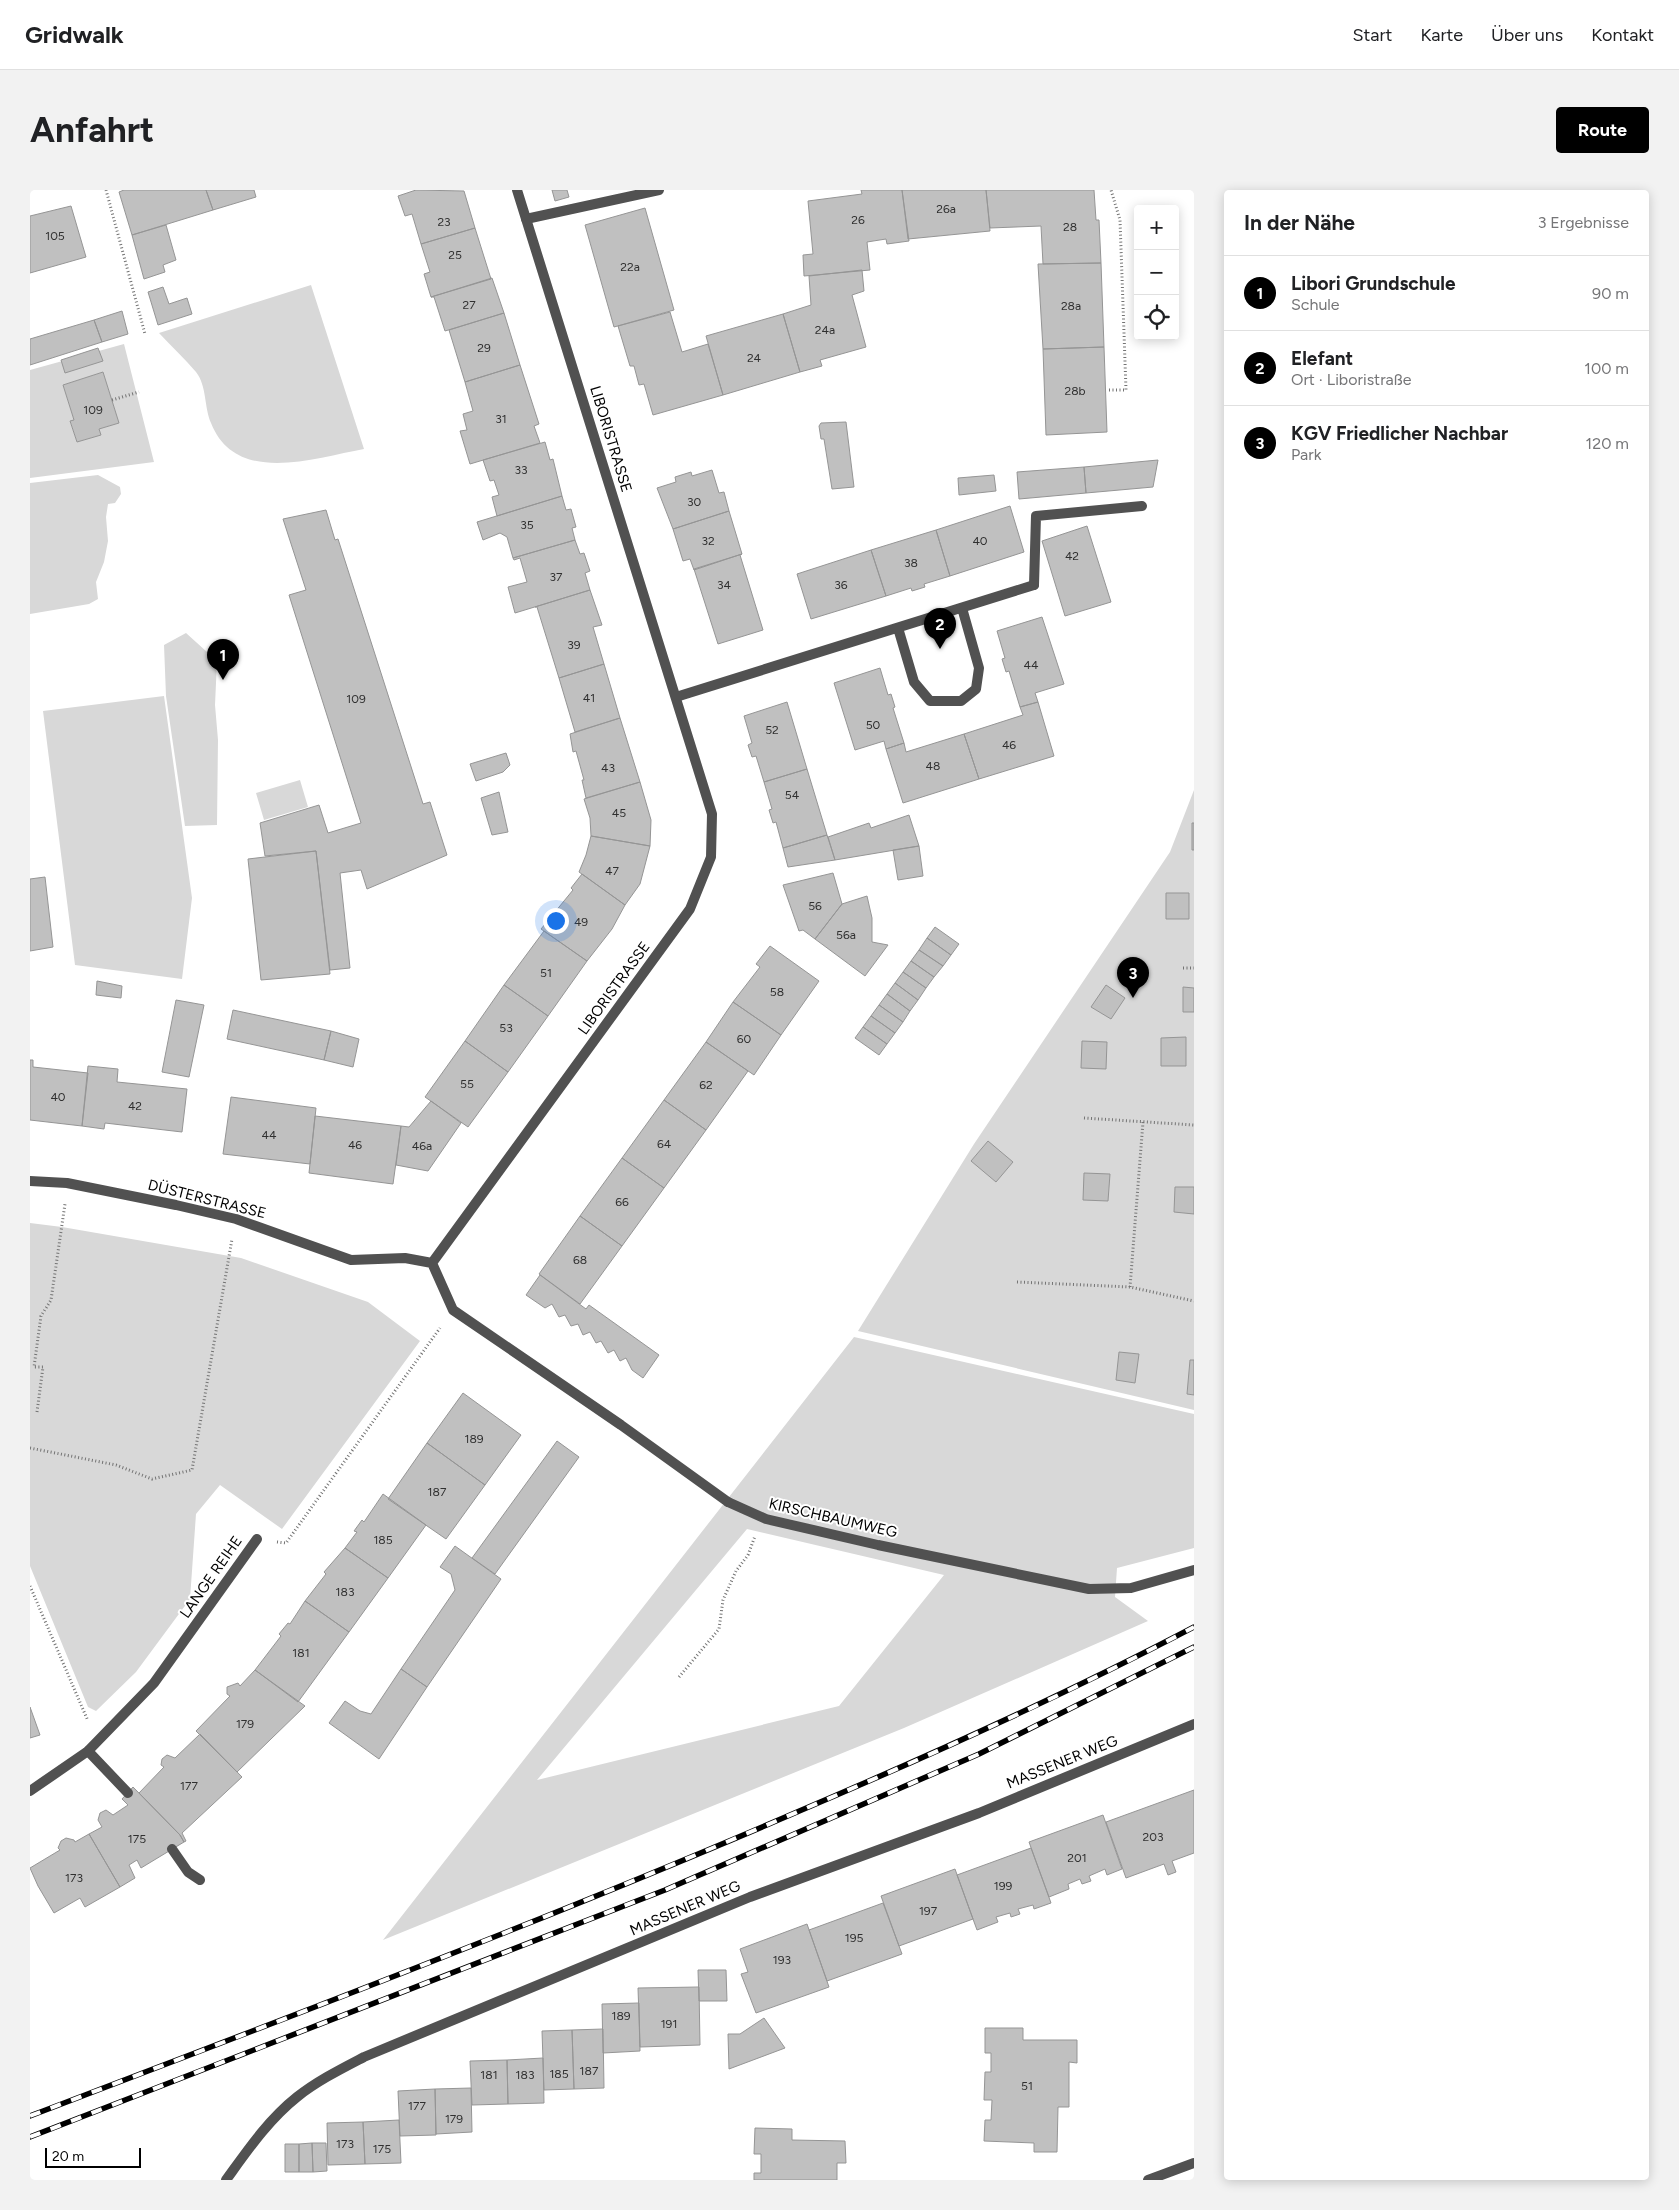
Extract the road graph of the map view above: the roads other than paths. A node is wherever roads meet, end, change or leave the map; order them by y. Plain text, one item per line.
1 (517, 190) edge
2 (659, 190) edge
3 (526, 220) junction
4 (1142, 506) dead end
5 (962, 608) junction
6 (898, 628) junction
7 (676, 697) junction
8 (30, 1181) edge
9 (432, 1263) junction
10 (257, 1539) road end
11 (1194, 1570) edge
12 (1194, 1724) edge
13 (88, 1751) junction
14 (30, 1791) edge
15 (128, 1793) dead end
16 (172, 1849) dead end
17 (200, 1880) dead end
18 (1194, 2163) edge
19 (226, 2180) edge
20 (1148, 2180) edge

1 - 3 street, LIBORISTRASSE
2 - 3 street
3 - 7 street, LIBORISTRASSE
4 - 5 street
5 - 6 street
5 - 6 street
6 - 7 street
7 - 9 street, LIBORISTRASSE
8 - 9 street, DÜSTERSTRASSE
9 - 11 street, KIRSCHBAUMWEG
10 - 13 street, LANGE REIHE
12 - 19 street, MASSENER WEG
13 - 14 street, LANGE REIHE
13 - 15 street
16 - 17 street
18 - 20 street

